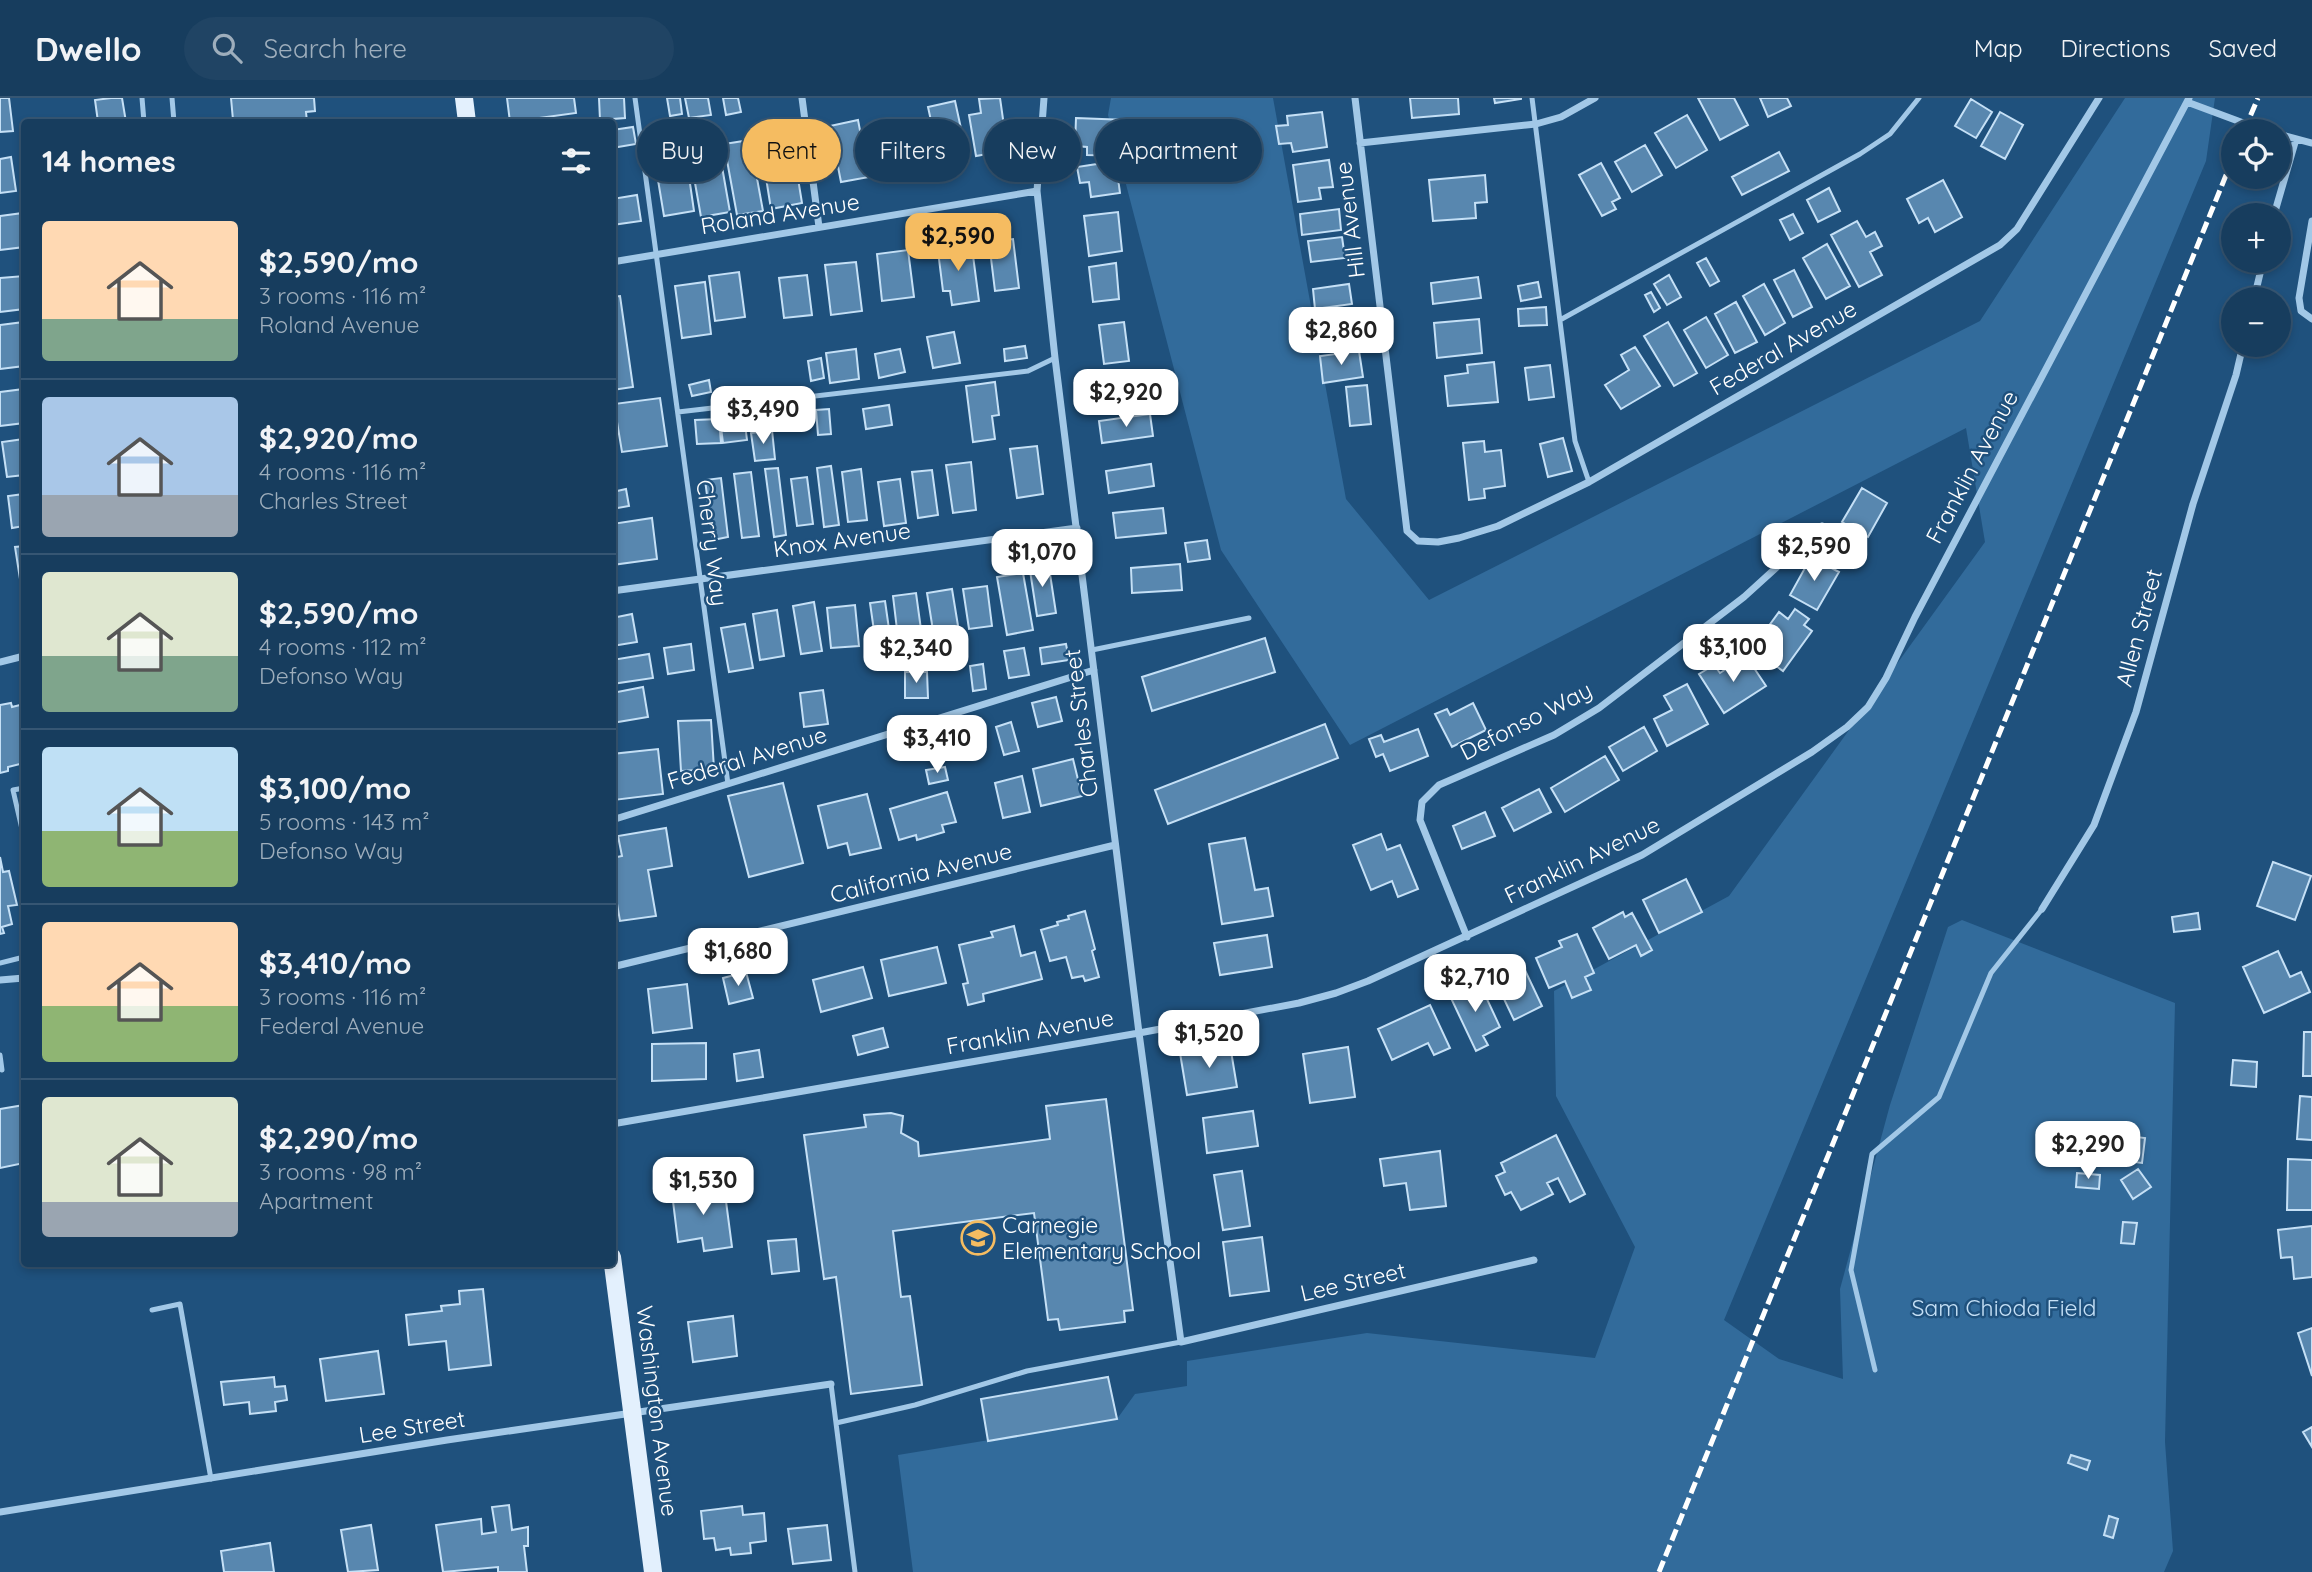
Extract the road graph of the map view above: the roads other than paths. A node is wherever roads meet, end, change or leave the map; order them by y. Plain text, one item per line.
1 (142, 98) edge
2 (172, 98) edge
3 (464, 98) edge
4 (635, 98) edge
5 (802, 98) edge
6 (1044, 98) edge
7 (1355, 98) edge
8 (1532, 98) edge
9 (1595, 98) edge
10 (1919, 98) edge
11 (2099, 98) edge
12 (2188, 100) edge
13 (144, 119) edge
14 (174, 119) edge
15 (467, 119) edge
16 (2235, 119) edge
17 (1536, 124) junction
18 (2291, 138) edge
19 (2296, 139) junction
20 (1360, 143) junction
21 (2312, 143) edge
22 (1037, 191) junction
23 (2277, 203) edge
24 (2312, 220) edge
25 (819, 228) junction
26 (657, 254) junction
27 (616, 261) edge
28 (2312, 319) edge
29 (1560, 320) junction
30 (2240, 357) edge
31 (1055, 358) junction
32 (678, 412) junction
33 (1589, 482) junction
34 (1822, 526) dead end
35 (1077, 528) junction
36 (1418, 541) joint
37 (699, 578) junction
38 (616, 590) edge
39 (1249, 618) dead end
40 (1092, 650) junction
41 (21, 657) edge
42 (0, 662) edge
43 (1094, 670) junction
44 (728, 784) junction
45 (21, 789) edge
46 (616, 819) edge
47 (21, 825) edge
48 (1115, 845) junction
49 (2042, 909) joint
50 (1467, 937) junction
51 (21, 958) edge
52 (0, 962) edge
53 (616, 966) edge
54 (21, 978) edge
55 (0, 980) edge
56 (1139, 1033) junction
57 (0, 1055) edge
58 (2, 1070) dead end
59 (616, 1123) edge
60 (1534, 1260) dead end
61 (613, 1267) edge
62 (152, 1310) dead end
63 (1181, 1342) junction
64 (1875, 1370) dead end
65 (831, 1384) joint
66 (633, 1413) junction
67 (836, 1423) junction
68 (211, 1479) junction
69 (0, 1512) edge
70 (653, 1572) edge
71 (855, 1572) edge

1 - 13 lane
2 - 14 lane
3 - 15 main road
4 - 26 lane, Cherry Way
5 - 25 street
6 - 22 street, Charles Street
7 - 20 street, Hill Avenue
8 - 17 lane
9 - 17 street
10 - 29 lane
11 - 33 street, Federal Avenue
12 - 16 street
12 - 50 street, Franklin Avenue
17 - 20 street
17 - 29 lane
18 - 19 street
19 - 21 street
19 - 23 street
20 - 36 street, Hill Avenue
22 - 25 street, Roland Avenue
22 - 31 street, Charles Street
24 - 28 street
25 - 26 street, Roland Avenue
26 - 27 street, Roland Avenue
26 - 32 lane, Cherry Way
29 - 33 lane
30 - 49 street, Allen Street
31 - 32 lane
31 - 35 street, Charles Street
32 - 37 lane, Cherry Way
33 - 36 street, Federal Avenue
34 - 50 street, Defonso Way
35 - 37 street, Knox Avenue
35 - 40 street, Charles Street
37 - 38 street, Knox Avenue
37 - 44 lane, Cherry Way
39 - 40 lane
40 - 43 street, Charles Street
41 - 42 street
43 - 44 street, Federal Avenue
43 - 48 street, Charles Street
44 - 46 street, Federal Avenue
45 - 47 lane
48 - 53 street, California Avenue
48 - 56 street, Charles Street
49 - 64 lane
50 - 56 street, Franklin Avenue
51 - 52 lane
54 - 55 street
56 - 59 street, Franklin Avenue
56 - 63 street, Charles Street
57 - 58 lane
60 - 63 street, Lee Street
61 - 66 main road, Washington Avenue
62 - 68 lane
63 - 67 lane
65 - 66 street, Lee Street
65 - 67 lane
66 - 68 street, Lee Street
66 - 70 main road, Washington Avenue
67 - 71 lane
68 - 69 street, Lee Street

